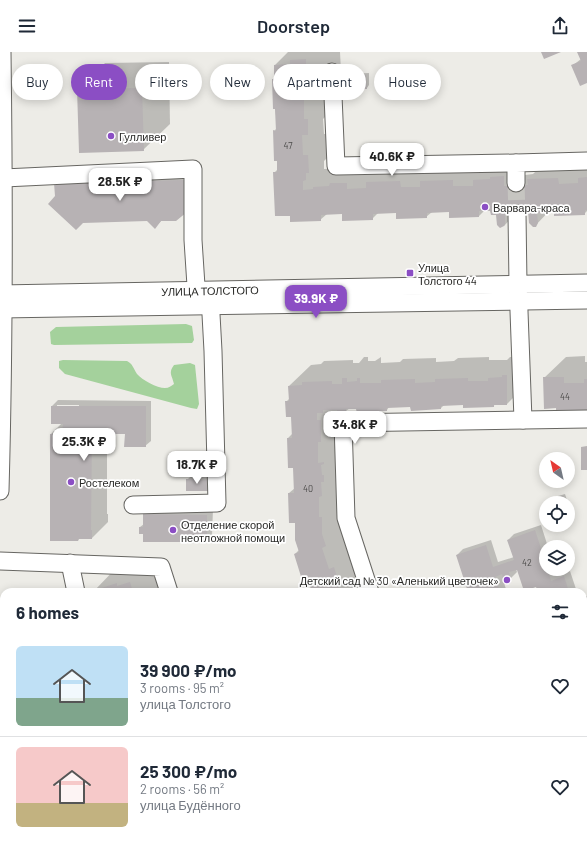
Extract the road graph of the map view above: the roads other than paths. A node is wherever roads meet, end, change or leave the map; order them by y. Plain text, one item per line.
1 (2, 52) edge
2 (333, 100) edge
3 (587, 161) edge
4 (516, 163) junction
5 (4, 178) junction
6 (516, 183) tunnel mouth
7 (517, 214) tunnel mouth
8 (587, 283) edge
9 (518, 284) junction
10 (203, 298) junction
11 (587, 300) edge
12 (2, 301) edge
13 (519, 301) junction
14 (587, 419) edge
15 (523, 420) junction
16 (0, 491) edge
17 (133, 505) dead end
18 (0, 561) edge
19 (70, 563) junction
20 (75, 588) edge
21 (168, 588) edge
22 (369, 588) edge

1 - 5 street
2 - 4 street
3 - 4 street
4 - 6 street
5 - 10 street
5 - 12 street
7 - 9 street
8 - 9 street, УЛИЦА ТОЛСТОГО
9 - 10 street, УЛИЦА ТОЛСТОГО
9 - 13 street
10 - 12 street, УЛИЦА ТОЛСТОГО
10 - 13 street, УЛИЦА ТОЛСТОГО
10 - 17 street
11 - 13 street, УЛИЦА ТОЛСТОГО
12 - 16 street
13 - 15 street
14 - 15 street
15 - 22 street
18 - 19 street
19 - 20 street
19 - 21 street

